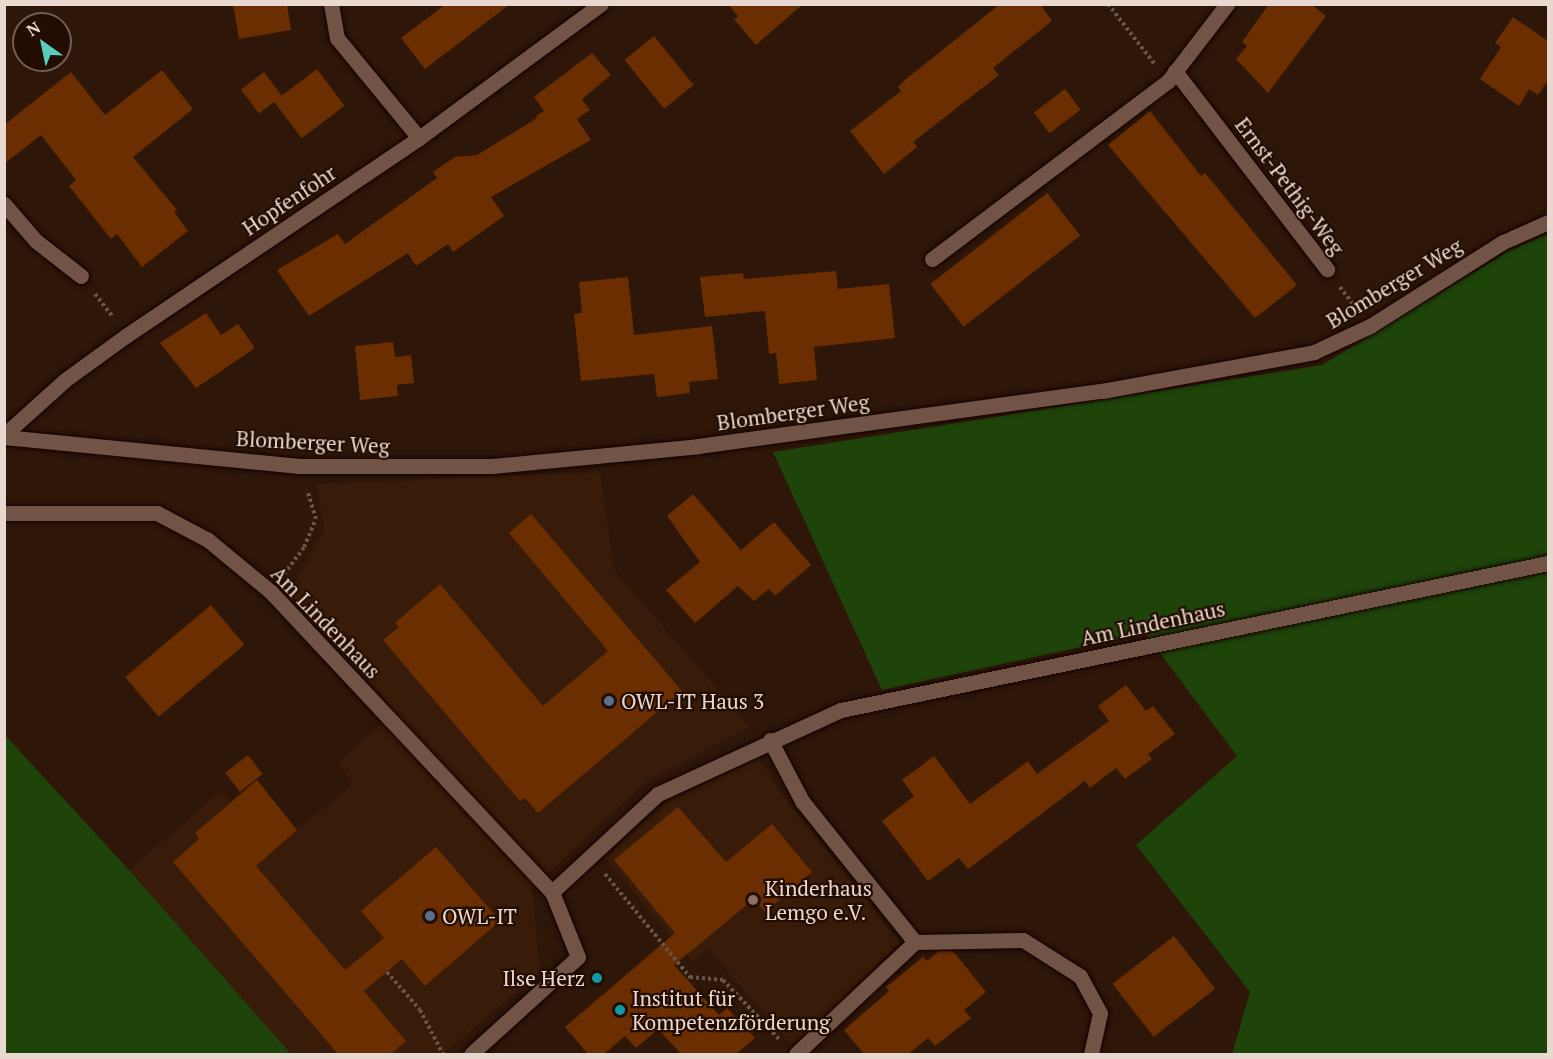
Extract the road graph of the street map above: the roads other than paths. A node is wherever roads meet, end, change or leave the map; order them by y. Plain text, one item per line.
1 (331, 4) edge
2 (601, 4) edge
3 (1227, 4) edge
4 (1172, 76) junction
5 (419, 138) junction
6 (4, 204) edge
7 (1548, 222) edge
8 (932, 259) dead end
9 (1327, 269) road end
10 (81, 276) road end
11 (4, 436) edge
12 (4, 513) edge
13 (1548, 563) edge
14 (770, 740) junction
15 (552, 892) junction
16 (915, 942) junction
17 (792, 1050) edge
18 (471, 1054) edge
19 (1091, 1054) edge

1 - 5 street
2 - 5 street, Hopfenfohr
3 - 4 street
4 - 8 street
4 - 9 street, Ernst-Pethig-Weg
5 - 11 street, Hopfenfohr
6 - 10 street
7 - 11 street, Blomberger Weg
12 - 15 street, Am Lindenhaus
13 - 14 street, Am Lindenhaus
14 - 15 street, Am Lindenhaus
14 - 16 street
15 - 18 street, Am Lindenhaus
16 - 17 street
16 - 19 street

